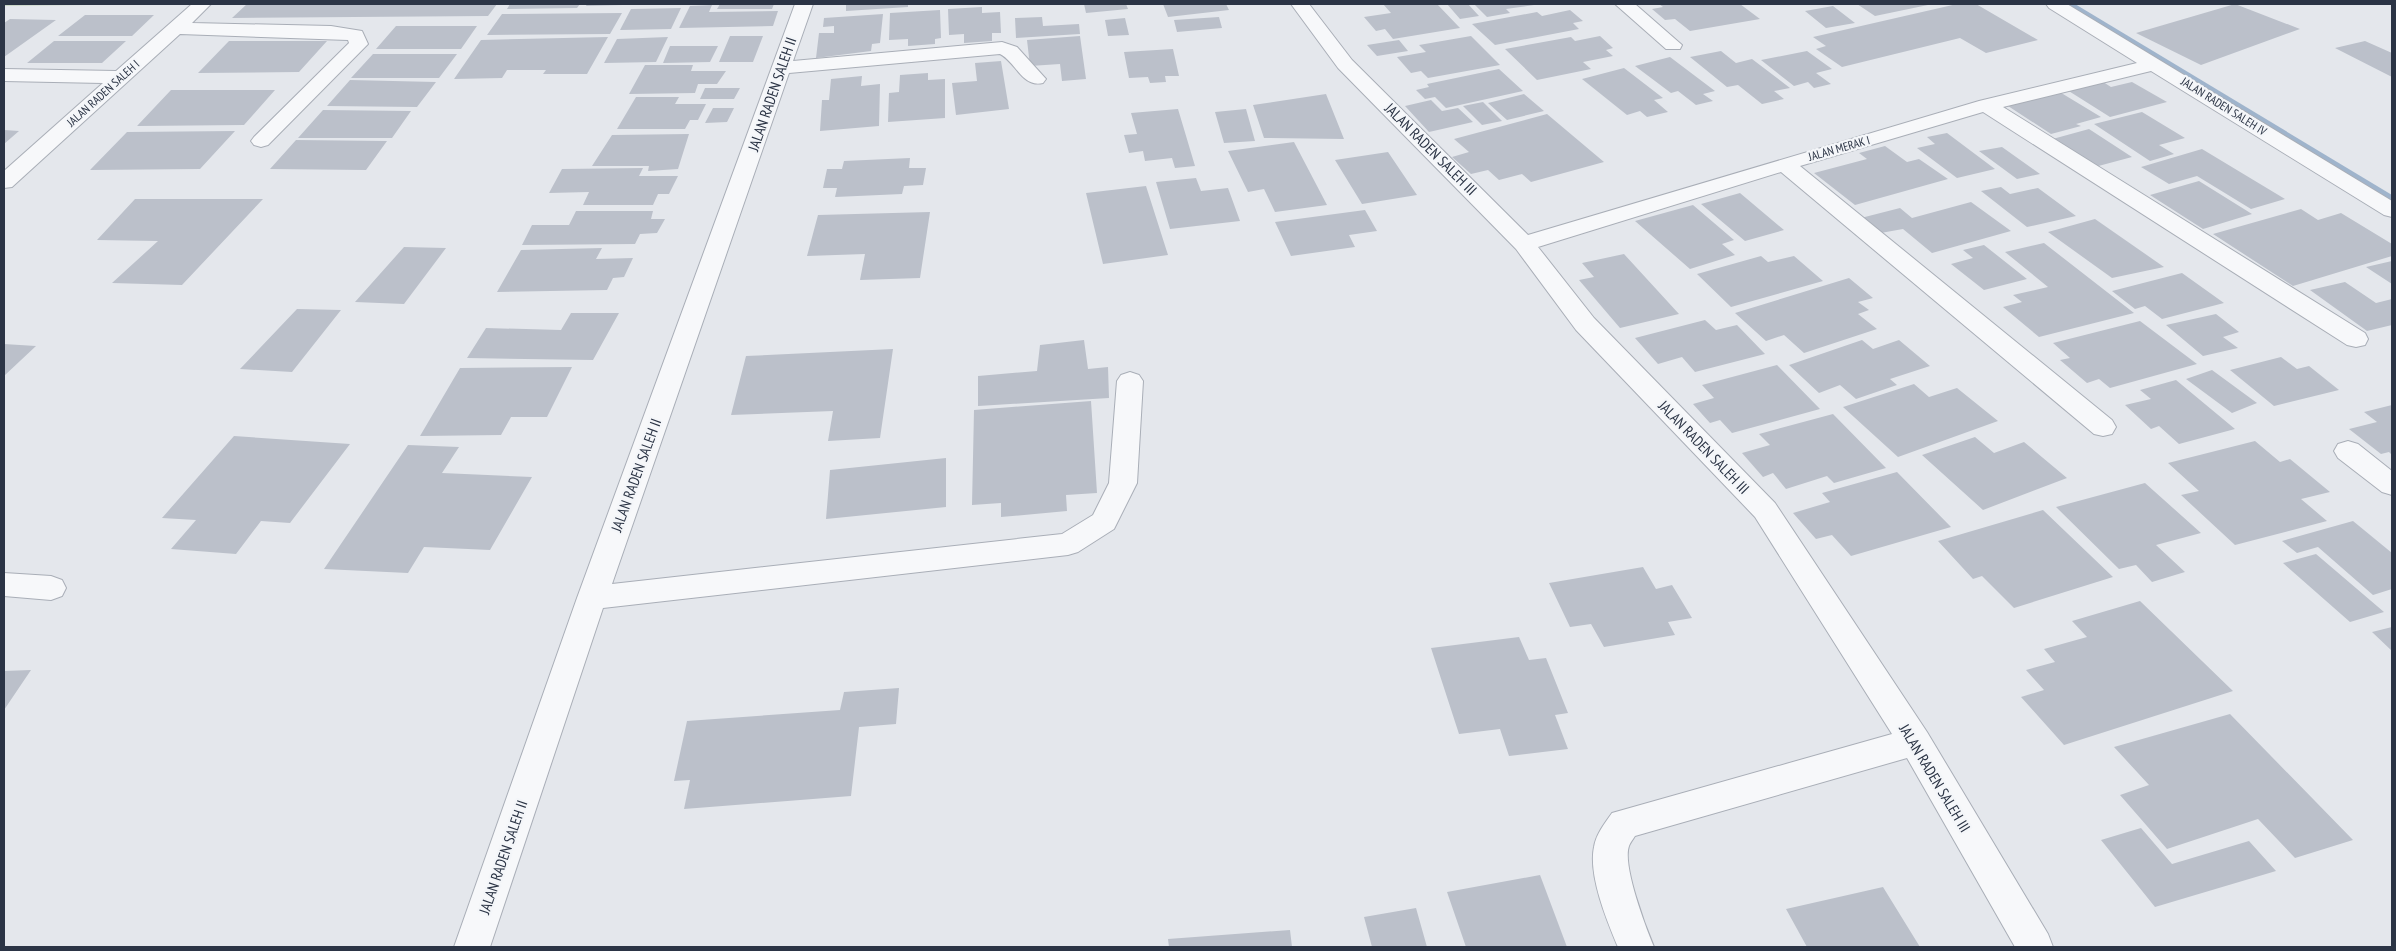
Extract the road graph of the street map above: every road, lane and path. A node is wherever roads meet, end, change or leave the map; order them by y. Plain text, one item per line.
1 (202, 4) edge
2 (804, 4) edge
3 (1300, 4) edge
4 (1624, 4) edge
5 (2056, 4) edge
6 (174, 28) junction
7 (1673, 45) dead end
8 (2156, 64) junction
9 (782, 68) junction
10 (4, 76) edge
11 (122, 77) junction
12 (1036, 79) dead end
13 (1986, 105) junction
14 (261, 141) dead end
15 (1784, 164) junction
16 (4, 182) edge
17 (2392, 210) edge
18 (1524, 244) junction
19 (2356, 339) dead end
20 (1130, 381) dead end
21 (2103, 427) dead end
22 (2348, 451) dead end
23 (2392, 485) edge
24 (4, 584) edge
25 (51, 588) dead end
26 (592, 598) junction
27 (1915, 742) junction
28 (472, 947) edge
29 (1636, 947) edge
30 (2035, 947) edge

1 - 6 street, JALAN RADEN SALEH I
2 - 9 street, JALAN RADEN SALEH II
3 - 18 street, JALAN RADEN SALEH III
4 - 7 street
5 - 8 street, JALAN RADEN SALEH IV
6 - 11 street, JALAN RADEN SALEH I
6 - 14 street
8 - 13 street, JALAN MERAK I
8 - 17 street, JALAN RADEN SALEH IV
9 - 12 street
9 - 26 street, JALAN RADEN SALEH II
10 - 11 street
11 - 16 street, JALAN RADEN SALEH I
13 - 15 street, JALAN MERAK I
13 - 19 street
15 - 18 street, JALAN MERAK I
15 - 21 street
18 - 27 street, JALAN RADEN SALEH III
20 - 26 street
22 - 23 street
24 - 25 street
26 - 28 street, JALAN RADEN SALEH II
27 - 29 street
27 - 30 street, JALAN RADEN SALEH III

